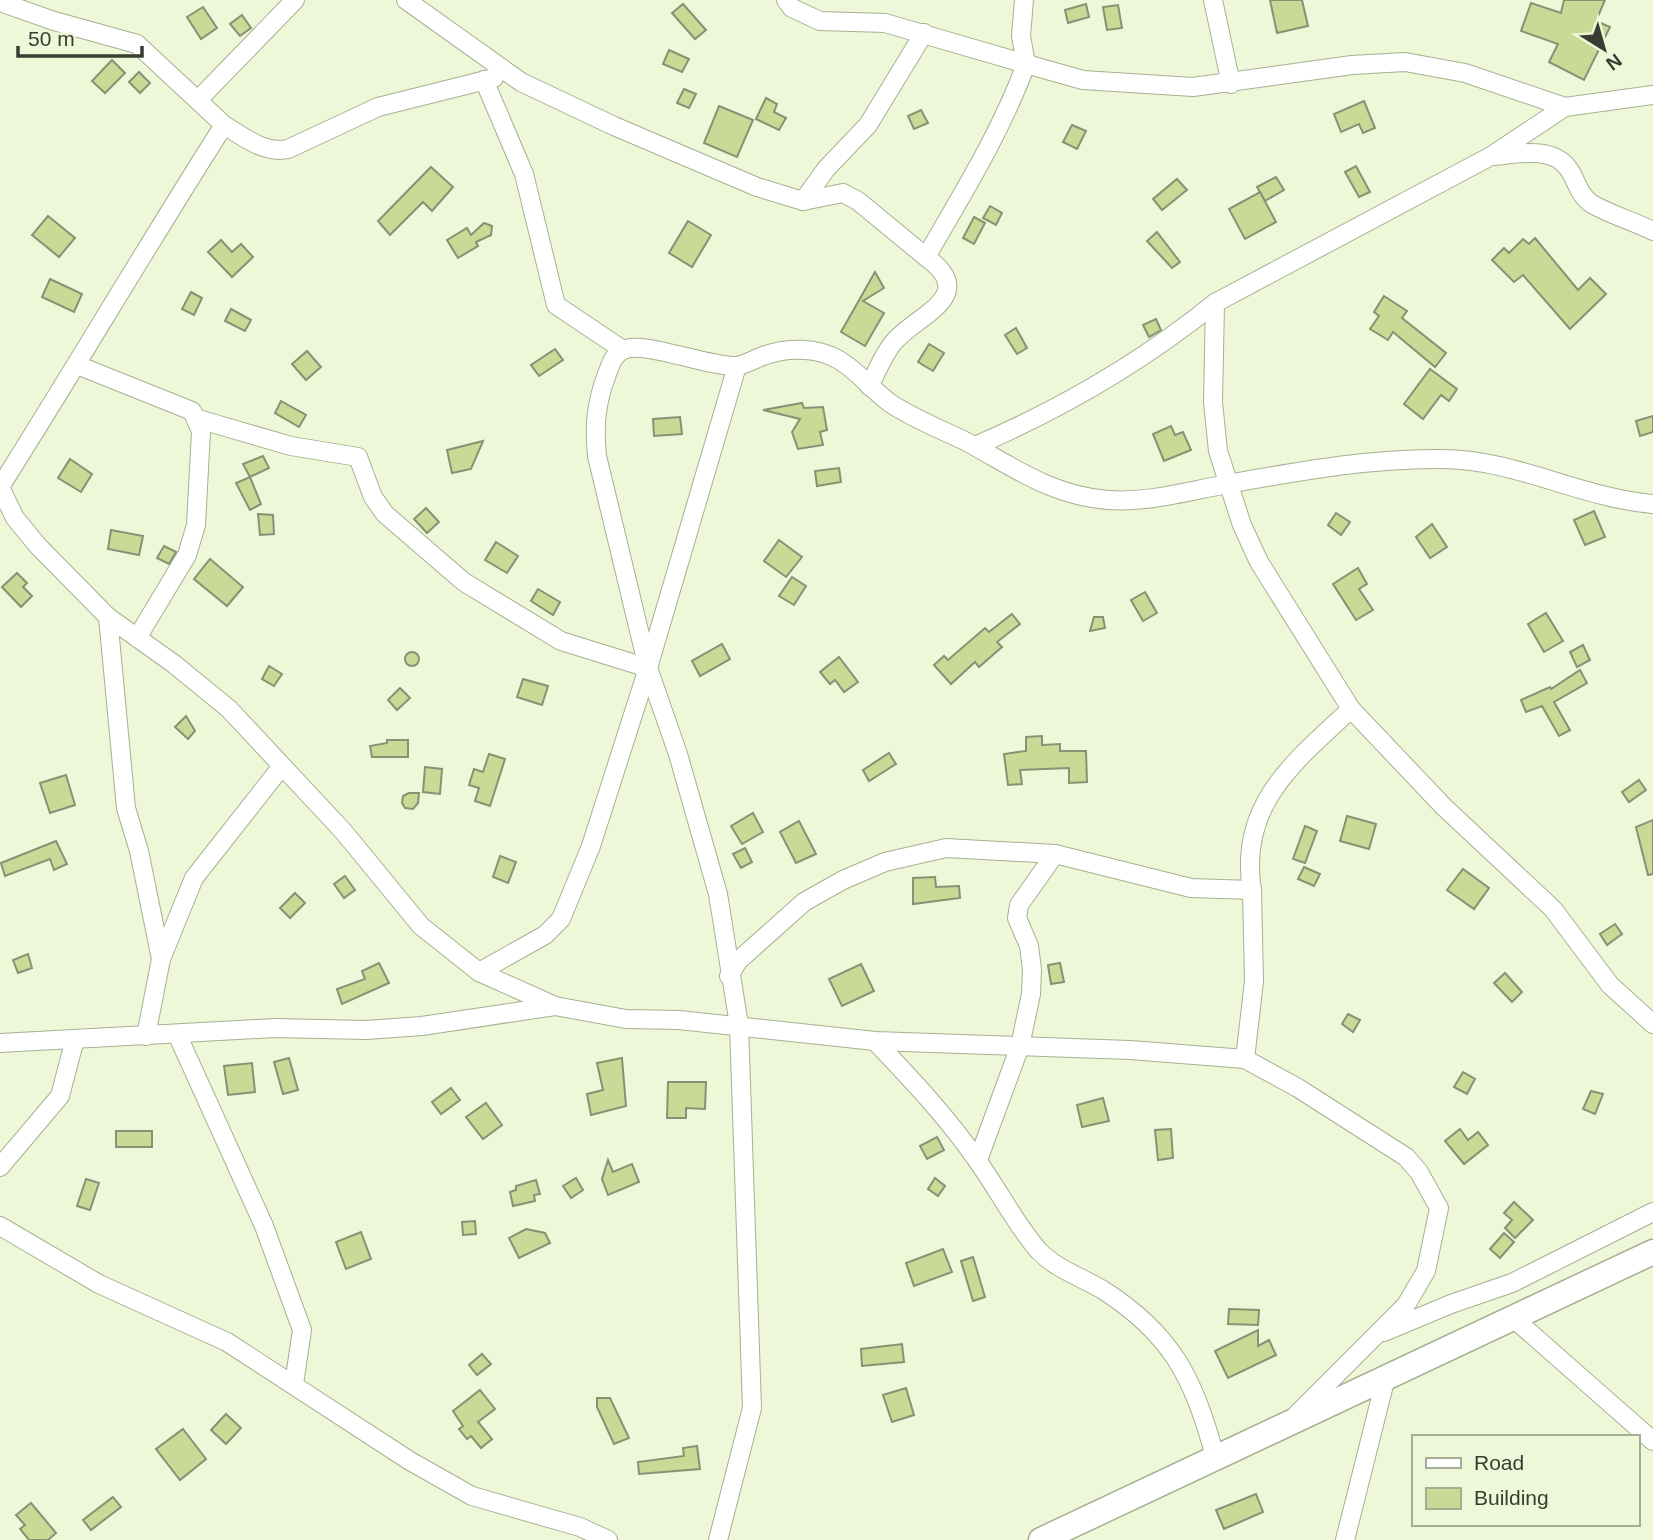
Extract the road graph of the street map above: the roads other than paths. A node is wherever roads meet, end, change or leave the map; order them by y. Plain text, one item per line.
1 (295, 0) edge
2 (406, 0) edge
3 (786, 0) edge
4 (1024, 0) edge
5 (1213, 0) edge
6 (0, 2) edge
7 (924, 33) junction
8 (1026, 64) junction
9 (508, 75) junction
10 (484, 80) junction
11 (1231, 84) junction
12 (1653, 95) edge
13 (198, 100) junction
14 (1565, 107) junction
15 (224, 125) junction
16 (1491, 156) junction
17 (803, 201) junction
18 (1653, 231) edge
19 (926, 257) junction
20 (1215, 303) junction
21 (624, 349) junction
22 (77, 365) junction
23 (737, 366) junction
24 (869, 386) junction
25 (198, 419) junction
26 (975, 446) junction
27 (1228, 484) junction
28 (0, 487) edge
29 (1653, 503) edge
30 (108, 617) junction
31 (137, 638) junction
32 (648, 668) junction
33 (1351, 709) junction
34 (282, 766) junction
35 (1055, 854) junction
36 (1252, 890) junction
37 (162, 958) junction
38 (479, 972) junction
39 (729, 975) junction
40 (555, 1006) junction
41 (1653, 1024) edge
42 (738, 1025) junction
43 (177, 1034) junction
44 (146, 1036) junction
45 (75, 1039) junction
46 (875, 1041) junction
47 (0, 1043) edge
48 (1020, 1046) junction
49 (1245, 1059) junction
50 (978, 1160) junction
51 (0, 1167) edge
52 (1653, 1212) edge
53 (0, 1226) edge
54 (1653, 1252) edge
55 (1512, 1317) junction
56 (1377, 1335) junction
57 (1386, 1377) junction
58 (294, 1384) junction
59 (1286, 1424) junction
60 (1653, 1441) edge
61 (1215, 1457) junction
62 (608, 1540) edge
63 (718, 1540) edge
64 (1041, 1540) edge
65 (1345, 1540) edge

1 - 13 street
2 - 9 street
3 - 7 street
4 - 8 street
5 - 11 street
6 - 13 street
7 - 8 street
7 - 17 street
8 - 11 street
8 - 19 street
9 - 10 street
9 - 17 street
10 - 15 street
10 - 21 street
11 - 14 street
12 - 14 street
13 - 15 street
14 - 16 street
15 - 22 street
16 - 18 street
16 - 20 street
17 - 19 street
19 - 24 street
20 - 26 street
20 - 27 street
21 - 23 street
21 - 32 street
22 - 25 street
22 - 28 street
23 - 24 street
23 - 32 street
24 - 26 street
25 - 31 street
25 - 32 street
26 - 27 street
27 - 29 street
27 - 33 street
28 - 30 street
30 - 31 street
30 - 37 street
31 - 34 street
32 - 38 street
32 - 39 street
33 - 36 street
33 - 41 street
34 - 37 street
34 - 38 street
35 - 36 street
35 - 39 street
35 - 48 street
36 - 49 street
37 - 44 street
38 - 40 street
39 - 42 street
40 - 42 street
40 - 43 street
42 - 46 street
42 - 63 street
43 - 44 street
43 - 58 street
44 - 45 street
45 - 47 street
45 - 51 street
46 - 48 street
46 - 50 street
48 - 49 street
48 - 50 street
49 - 56 street
50 - 61 street
52 - 56 street
53 - 58 street
54 - 55 street
55 - 57 street
55 - 60 street
56 - 59 street
57 - 59 street
57 - 65 street
58 - 62 street
59 - 61 street
61 - 64 street

